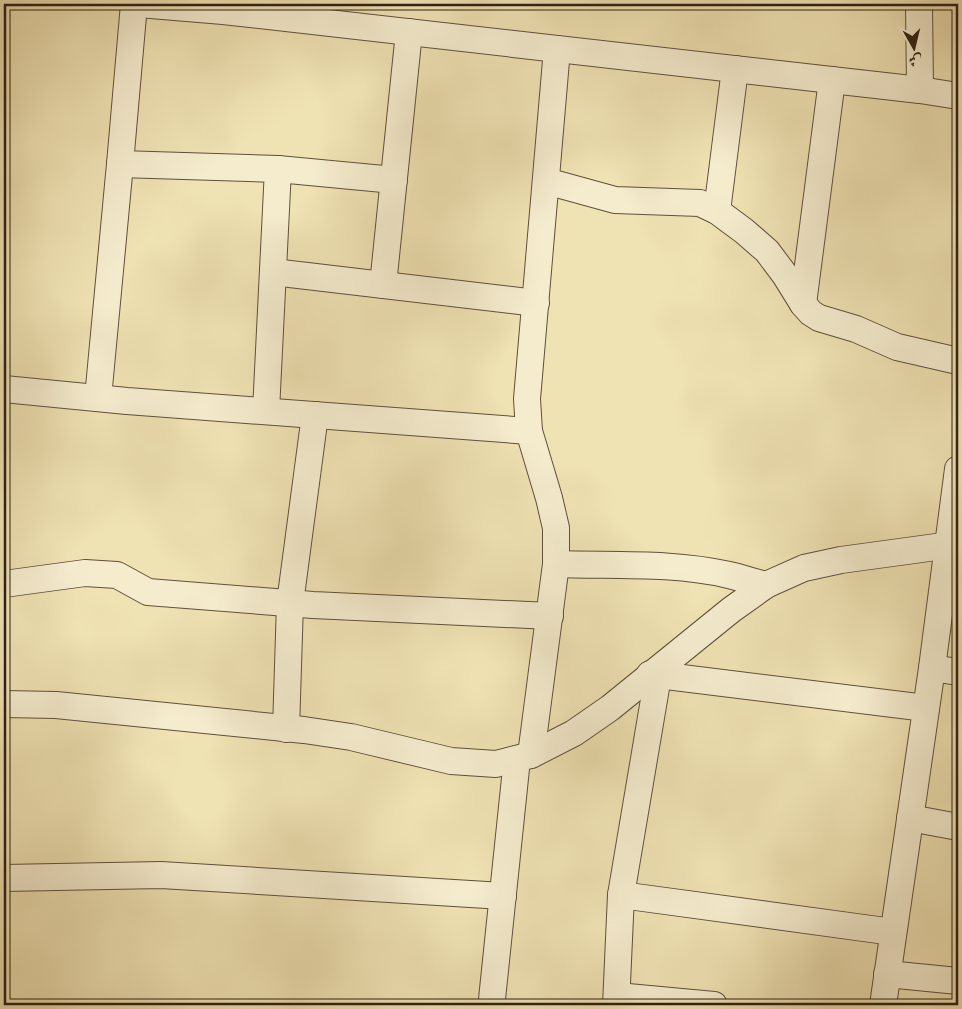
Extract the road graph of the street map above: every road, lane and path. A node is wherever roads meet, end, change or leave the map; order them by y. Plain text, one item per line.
1 (134, 4) edge
2 (139, 4) edge
3 (918, 4) edge
4 (224, 7) edge
5 (409, 32) junction
6 (557, 49) junction
7 (735, 69) junction
8 (832, 80) junction
9 (920, 90) junction
10 (958, 96) edge
11 (120, 164) junction
12 (278, 169) junction
13 (394, 180) junction
14 (546, 181) junction
15 (716, 211) junction
16 (273, 272) junction
17 (383, 285) junction
18 (536, 303) junction
19 (803, 304) junction
20 (958, 360) edge
21 (4, 389) edge
22 (98, 398) junction
23 (266, 411) junction
24 (315, 415) junction
25 (529, 430) junction
26 (958, 470) edge
27 (953, 544) edge
28 (556, 564) junction
29 (4, 584) edge
30 (766, 585) junction
31 (290, 603) junction
32 (550, 616) junction
33 (932, 668) junction
34 (958, 672) edge
35 (654, 675) junction
36 (4, 704) edge
37 (926, 708) junction
38 (286, 729) junction
39 (524, 757) junction
40 (910, 818) junction
41 (958, 827) edge
42 (4, 878) edge
43 (621, 895) junction
44 (503, 896) junction
45 (893, 932) junction
46 (887, 974) junction
47 (958, 981) edge
48 (617, 1001) edge
49 (493, 1005) edge
50 (714, 1005) edge
51 (883, 1005) edge

1 - 11 street
2 - 4 street
3 - 9 street
4 - 5 street
5 - 6 street
5 - 13 street
6 - 7 street
6 - 14 street
7 - 8 street
7 - 15 street
8 - 9 street
8 - 19 street
9 - 10 street
11 - 12 street
11 - 22 street
12 - 13 street
12 - 16 street
13 - 17 street
14 - 15 street
14 - 18 street
15 - 19 street
16 - 17 street
16 - 23 street
17 - 18 street
18 - 25 street
19 - 20 street
21 - 22 street
22 - 23 street
23 - 24 street
24 - 25 street
24 - 31 street
25 - 28 street
26 - 27 street
27 - 30 street
27 - 33 street
28 - 30 street
28 - 32 street
29 - 31 street
30 - 35 street
31 - 32 street
31 - 38 street
32 - 39 street
33 - 34 street
33 - 37 street
35 - 37 street
35 - 39 street
35 - 43 street
36 - 38 street
37 - 40 street
38 - 39 street
39 - 44 street
40 - 41 street
40 - 45 street
42 - 44 street
43 - 45 street
43 - 48 street
44 - 49 street
45 - 46 street
46 - 47 street
46 - 51 street
48 - 50 street

